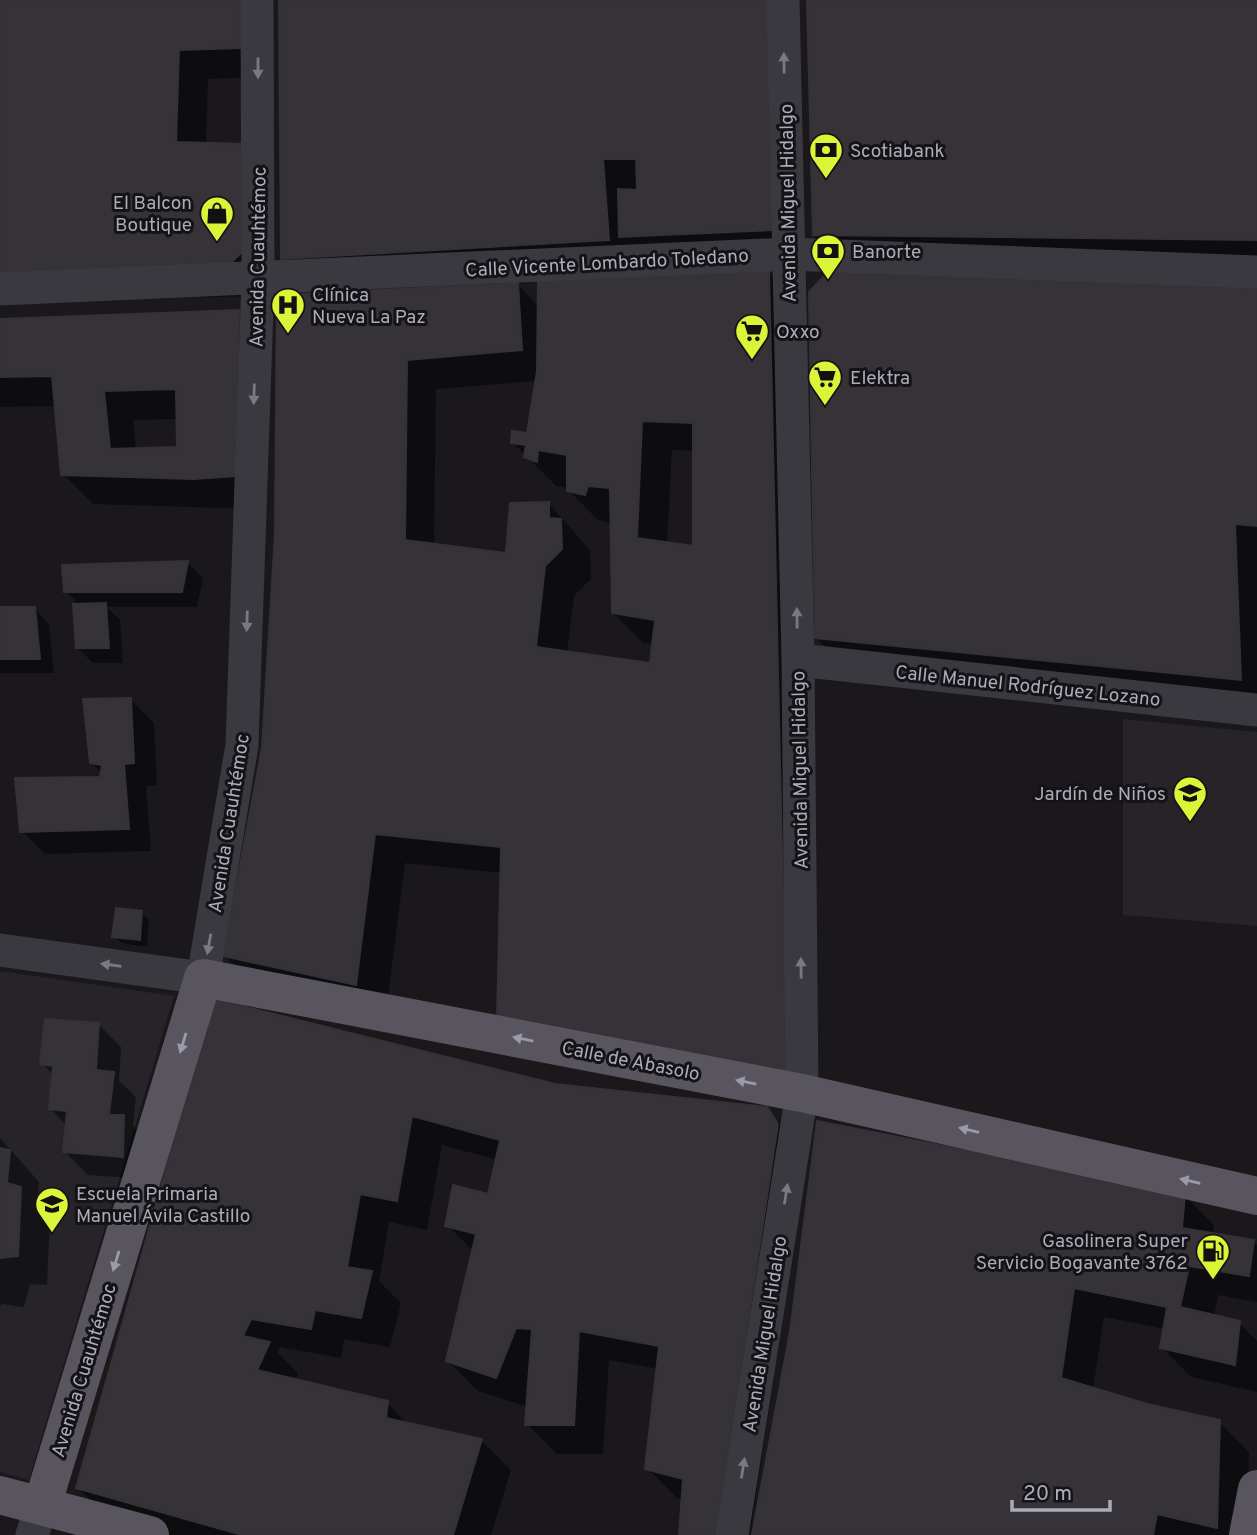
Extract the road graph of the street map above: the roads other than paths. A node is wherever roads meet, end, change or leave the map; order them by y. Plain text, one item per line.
1 (257, 0) edge
2 (783, 0) edge
3 (788, 254) junction
4 (1257, 272) edge
5 (258, 278) junction
6 (0, 289) edge
7 (798, 660) junction
8 (1257, 710) edge
9 (0, 950) edge
10 (203, 978) junction
11 (802, 1093) junction
12 (1257, 1196) edge
13 (1257, 1489) edge
14 (0, 1495) edge
15 (37, 1520) edge
16 (150, 1535) edge
17 (732, 1535) edge
18 (1248, 1535) edge

1 -> 5 street, Avenida Cuauhtémoc
3 -> 2 street, Avenida Miguel Hidalgo
3 - 4 street, Calle Vicente Lombardo Toledano
3 - 5 street, Calle Vicente Lombardo Toledano
7 -> 3 street, Avenida Miguel Hidalgo
5 - 6 street, Calle Vicente Lombardo Toledano
5 -> 10 street, Avenida Cuauhtémoc
7 - 8 street, Calle Manuel Rodríguez Lozano
11 -> 7 street, Avenida Miguel Hidalgo
10 -> 9 street, Calle de Abasolo
11 -> 10 main road, Calle de Abasolo
10 -> 15 main road, Avenida Cuauhtémoc
12 -> 11 main road, Calle de Abasolo
17 -> 11 street, Avenida Miguel Hidalgo
13 - 18 main road
14 - 15 main road
15 - 16 main road

